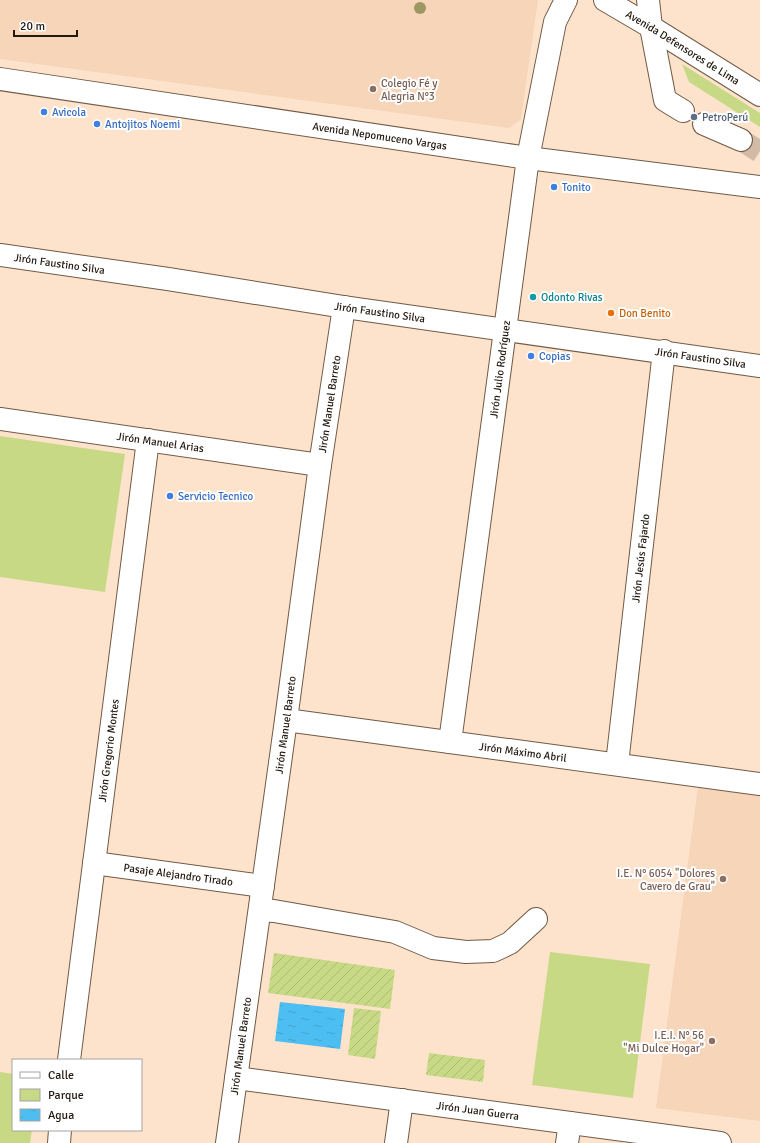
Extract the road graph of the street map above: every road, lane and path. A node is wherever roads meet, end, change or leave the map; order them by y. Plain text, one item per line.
1 (566, 0) edge
2 (605, 0) edge
3 (648, 0) edge
4 (651, 27) junction
5 (0, 79) edge
6 (760, 95) edge
7 (683, 111) dead end
8 (704, 124) dead end
9 (741, 140) tunnel mouth
10 (528, 158) junction
11 (760, 187) edge
12 (0, 255) edge
13 (344, 307) junction
14 (505, 329) junction
15 (664, 351) junction
16 (760, 366) edge
17 (0, 419) edge
18 (148, 440) junction
19 (320, 465) junction
20 (286, 720) junction
21 (450, 742) junction
22 (617, 764) junction
23 (760, 784) edge
24 (94, 864) junction
25 (263, 886) junction
26 (260, 910) junction
27 (536, 919) dead end
28 (69, 1059) edge
29 (236, 1078) junction
30 (402, 1100) junction
31 (60, 1131) edge
32 (569, 1133) edge
33 (59, 1143) edge
34 (227, 1143) edge
35 (396, 1143) edge
36 (720, 1143) edge

1 - 10 street, Jirón Julio Rodríguez
2 - 4 street, Avenida Defensores de Lima
3 - 4 street
4 - 6 street, Avenida Defensores de Lima
4 - 7 street
5 - 10 street, Avenida Nepomuceno Vargas
8 - 9 street
10 - 11 street, Avenida Nepomuceno Vargas
10 - 14 street, Jirón Julio Rodríguez
12 - 13 street, Jirón Faustino Silva
13 - 14 street, Jirón Faustino Silva
13 - 19 street, Jirón Manuel Barreto
14 - 15 street, Jirón Faustino Silva
14 - 21 street, Jirón Julio Rodríguez
15 - 16 street, Jirón Faustino Silva
15 - 22 street, Jirón Jesús Fajardo
17 - 18 street, Jirón Manuel Arias
18 - 19 street, Jirón Manuel Arias
18 - 24 street, Jirón Gregorio Montes
19 - 20 street, Jirón Manuel Barreto
20 - 21 street, Jirón Máximo Abril
20 - 25 street, Jirón Manuel Barreto
21 - 22 street, Jirón Máximo Abril
22 - 23 street, Jirón Máximo Abril
24 - 25 street, Pasaje Alejandro Tirado
24 - 28 street, Jirón Gregorio Montes
25 - 26 street, Jirón Manuel Barreto
26 - 27 street
26 - 29 street, Jirón Manuel Barreto
29 - 30 street, Jirón Juan Guerra
29 - 34 street, Jirón Manuel Barreto
30 - 32 street, Jirón Juan Guerra
30 - 35 street
31 - 33 street
32 - 36 street, Jirón Juan Guerra

